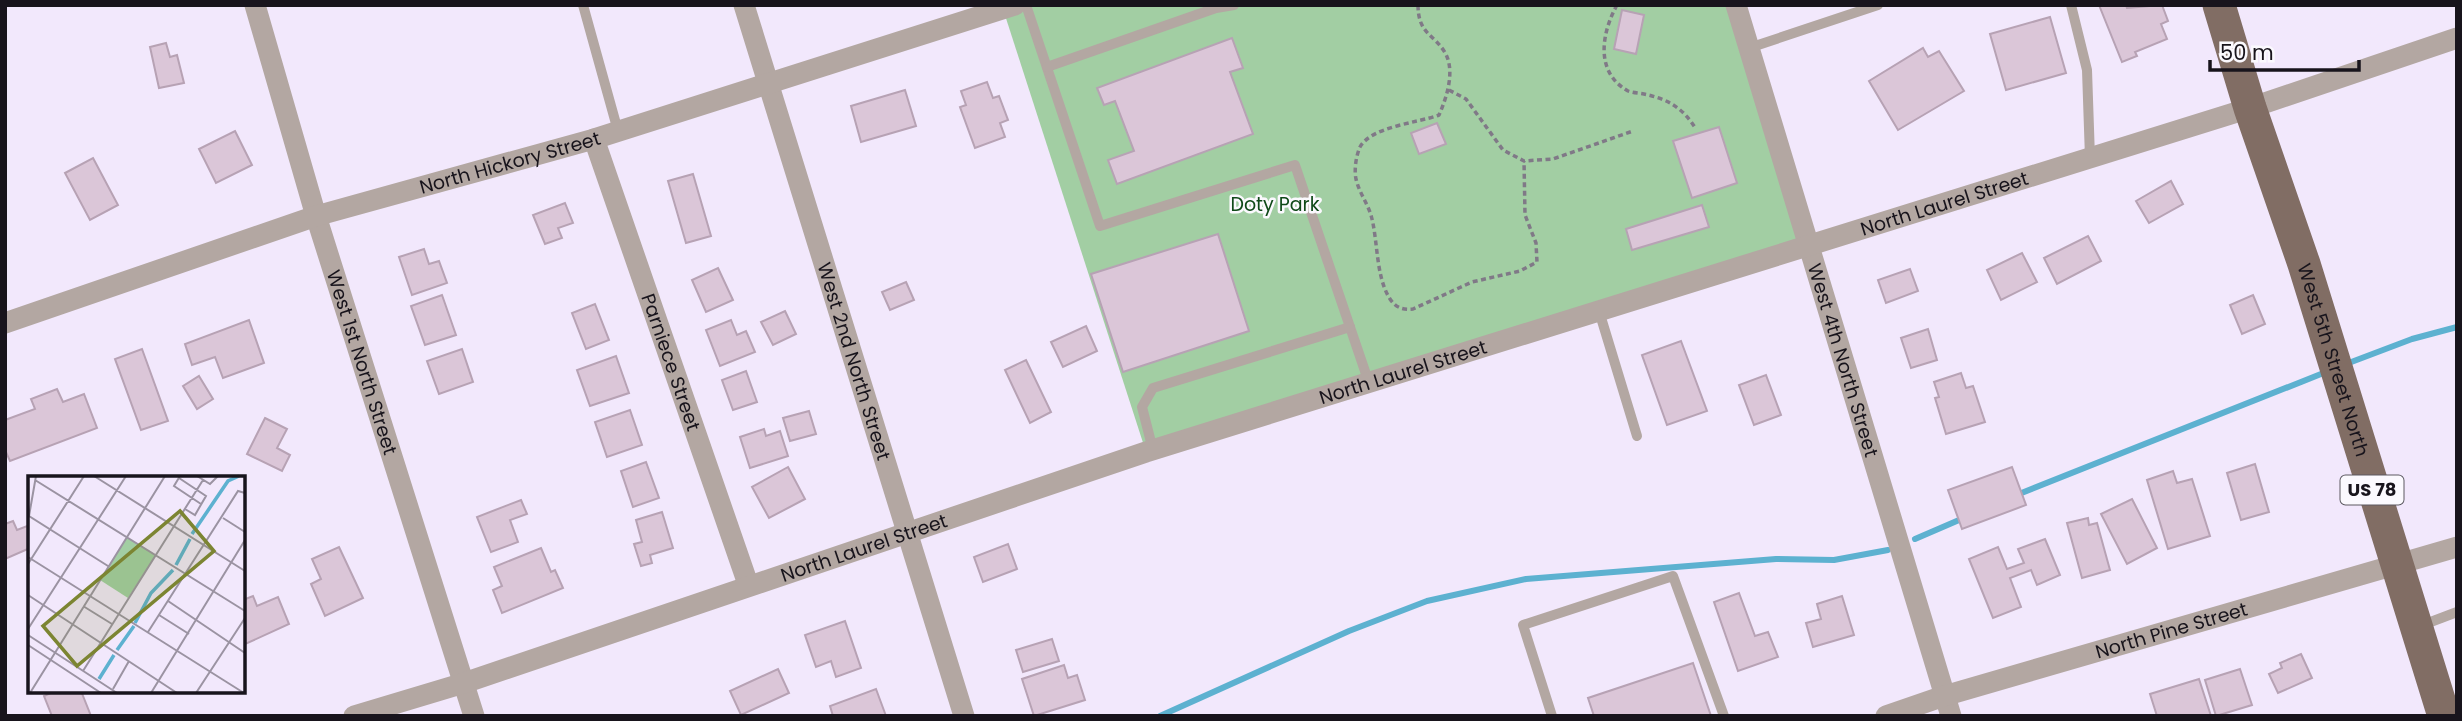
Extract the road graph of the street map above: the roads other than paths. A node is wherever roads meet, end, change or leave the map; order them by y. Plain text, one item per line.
1 (255, 5) edge
2 (583, 5) edge
3 (744, 5) edge
4 (1014, 5) edge
5 (1026, 5) edge
6 (1234, 5) edge
7 (1736, 5) edge
8 (1878, 5) edge
9 (2071, 5) edge
10 (2219, 5) edge
11 (2457, 38) edge
12 (1749, 48) junction
13 (1047, 67) junction
14 (766, 84) junction
15 (2250, 108) junction
16 (618, 131) junction
17 (594, 139) junction
18 (2090, 158) junction
19 (316, 216) junction
20 (1810, 245) junction
21 (1599, 311) junction
22 (5, 323) edge
23 (1350, 327) junction
24 (1369, 383) junction
25 (1637, 436) dead end
26 (1153, 450) junction
27 (908, 534) junction
28 (2457, 547) edge
29 (2395, 564) junction
30 (748, 584) junction
31 (2457, 612) edge
32 (2415, 627) junction
33 (464, 683) junction
34 (1947, 706) edge
35 (354, 716) edge
36 (474, 716) edge
37 (964, 716) edge
38 (1552, 716) edge
39 (1724, 716) edge
40 (1886, 716) edge
41 (2444, 716) edge

1 - 19 street, West 1st North Street
2 - 16 lane
3 - 14 street, West 2nd North Street
4 - 14 street, North Hickory Street
5 - 13 lane
6 - 13 lane
7 - 12 street, West 4th North Street
8 - 12 lane
9 - 18 lane
10 - 15 main road, West 5th Street North / US 78
11 - 15 street, North Laurel Street
12 - 20 street, West 4th North Street
13 - 23 lane
14 - 16 street, North Hickory Street
14 - 27 street, West 2nd North Street
15 - 18 street, North Laurel Street
15 - 29 main road, West 5th Street North / US 78
16 - 17 street, North Hickory Street
17 - 19 street, North Hickory Street
17 - 30 street, Parniece Street
18 - 20 street, North Laurel Street
19 - 22 street, North Hickory Street
19 - 33 street, West 1st North Street
20 - 21 street, North Laurel Street
20 - 34 street, West 4th North Street
21 - 24 street, North Laurel Street
21 - 25 lane
23 - 24 lane
23 - 26 lane
24 - 26 street, North Laurel Street
26 - 27 street, North Laurel Street
27 - 30 street, North Laurel Street
27 - 37 street, West 2nd North Street
28 - 29 street, North Pine Street
29 - 32 main road, West 5th Street North / US 78
29 - 34 street, North Pine Street
30 - 33 street, North Laurel Street
31 - 32 lane
32 - 41 main road, West 5th Street North / US 78
33 - 35 street, North Laurel Street
33 - 36 street, West 1st North Street
34 - 40 street, North Pine Street
38 - 39 lane

